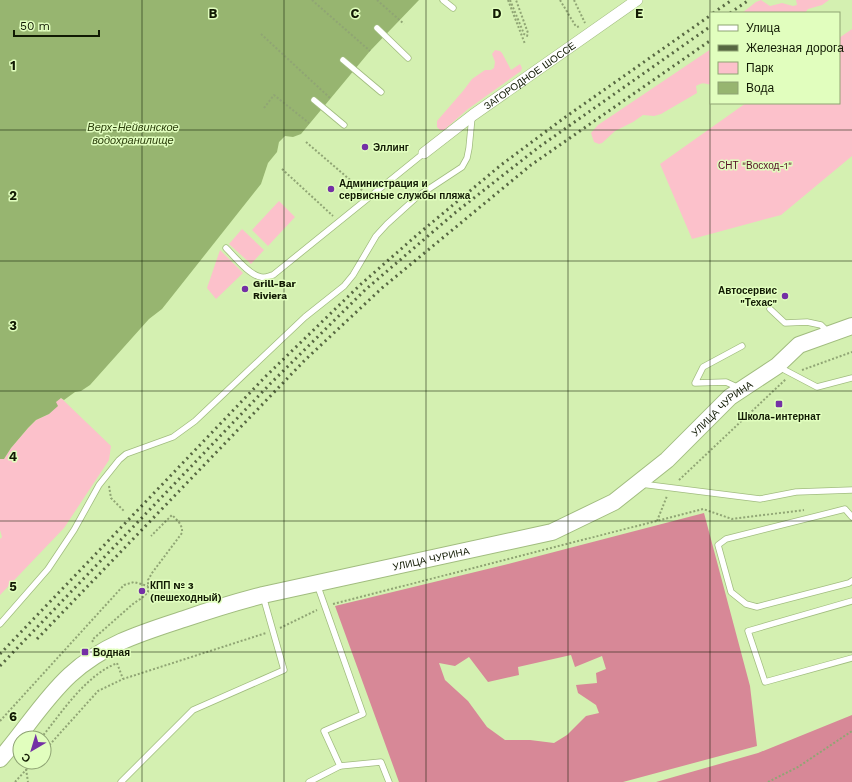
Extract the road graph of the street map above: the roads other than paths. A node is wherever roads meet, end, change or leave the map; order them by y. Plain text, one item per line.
1 (443, 0) edge
2 (637, 0) edge
3 (453, 8) dead end
4 (377, 28) dead end
5 (408, 58) dead end
6 (343, 60) dead end
7 (381, 92) dead end
8 (314, 100) dead end
9 (473, 115) junction
10 (344, 125) dead end
11 (424, 153) joint
12 (226, 248) dead end
13 (770, 309) dead end
14 (852, 326) edge
15 (829, 334) junction
16 (742, 346) dead end
17 (776, 366) junction
18 (852, 378) edge
19 (741, 389) junction
20 (637, 484) junction
21 (852, 490) edge
22 (852, 517) edge
23 (852, 581) edge
24 (317, 583) junction
25 (263, 595) junction
26 (852, 601) edge
27 (0, 624) edge
28 (852, 658) edge
29 (0, 760) edge
30 (340, 766) junction
31 (121, 782) edge
32 (309, 782) edge
33 (389, 782) edge

1 - 3 lane
2 - 9 street, ЗАГОРОДНОЕ ШОССЕ
4 - 5 lane
6 - 7 lane
8 - 10 lane
9 - 11 street, ЗАГОРОДНОЕ ШОССЕ
9 - 27 lane
11 - 12 lane
13 - 15 lane
14 - 15 street, УЛИЦА ЧУРИНА
15 - 17 street, УЛИЦА ЧУРИНА
16 - 19 lane
17 - 18 lane
17 - 19 street, УЛИЦА ЧУРИНА
19 - 20 street, УЛИЦА ЧУРИНА
20 - 21 lane
20 - 24 street, УЛИЦА ЧУРИНА
22 - 23 lane
24 - 25 street, УЛИЦА ЧУРИНА
24 - 30 lane
25 - 29 street, УЛИЦА ЧУРИНА
25 - 31 lane
26 - 28 lane
30 - 32 lane
30 - 33 lane

